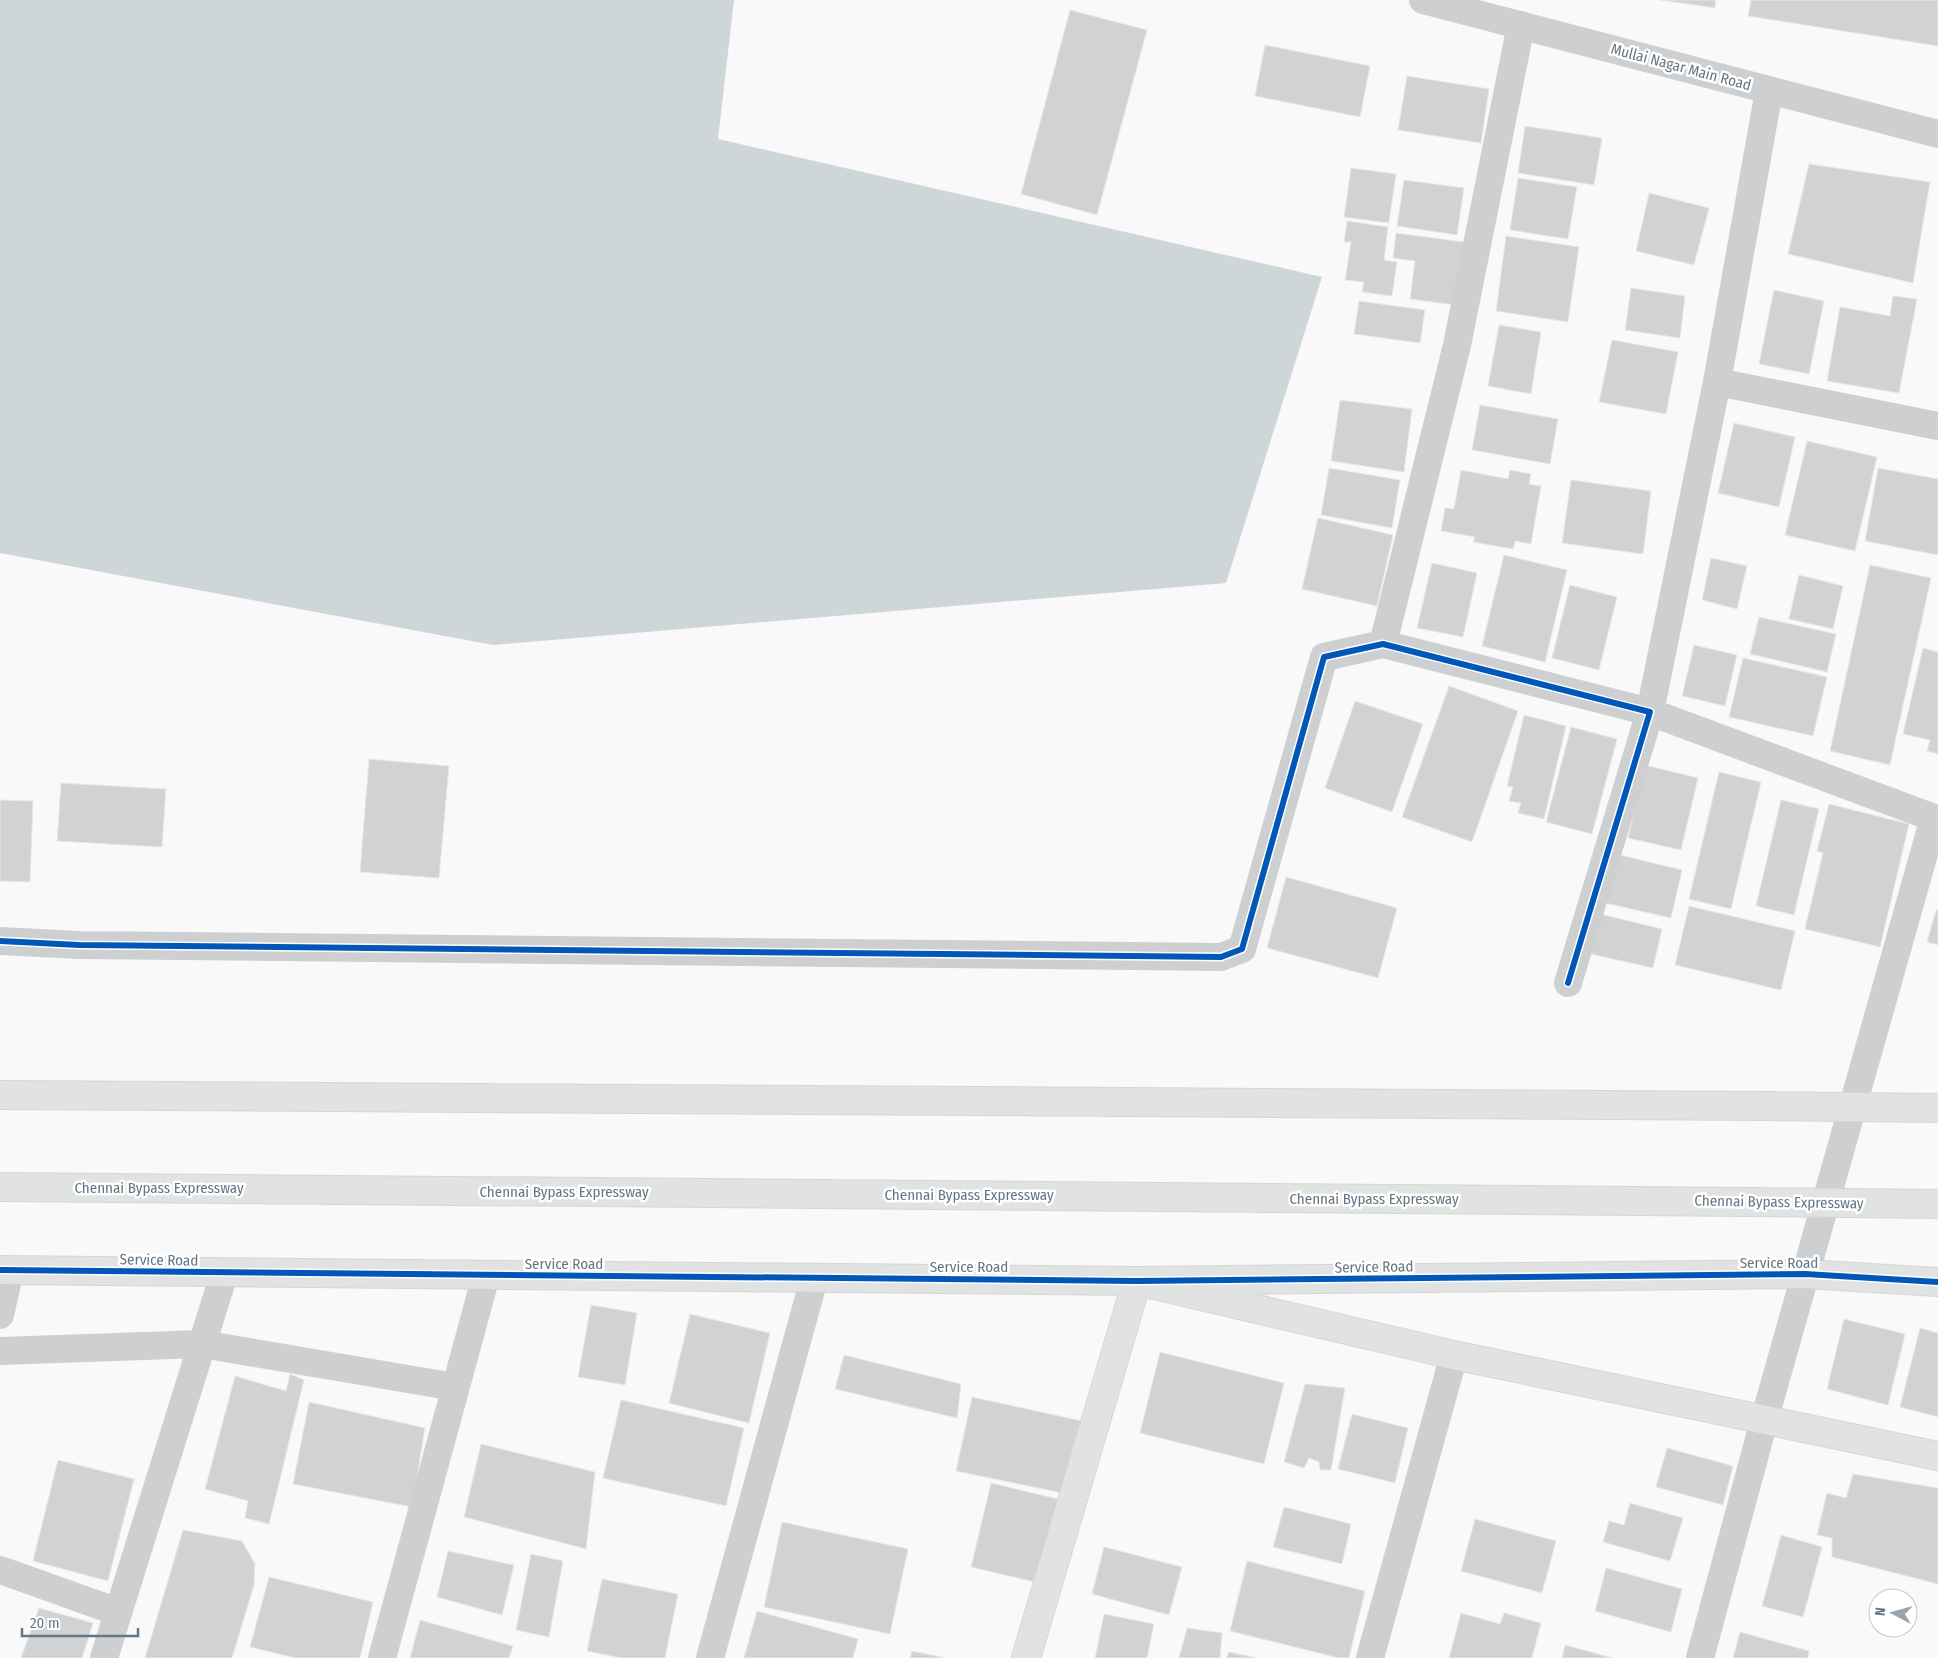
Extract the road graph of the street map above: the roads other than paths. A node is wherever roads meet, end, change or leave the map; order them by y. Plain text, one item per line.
1 (1435, 1) edge
2 (1521, 25) junction
3 (1769, 91) junction
4 (1938, 134) edge
5 (1717, 382) junction
6 (1938, 426) edge
7 (1383, 644) junction
8 (1650, 712) junction
9 (1936, 819) edge
10 (0, 941) edge
11 (1568, 983) dead end
12 (0, 1095) edge
13 (1938, 1108) edge
14 (0, 1187) edge
15 (1938, 1204) edge
16 (5, 1270) edge
17 (224, 1274) junction
18 (1805, 1274) junction
19 (486, 1276) junction
20 (814, 1279) junction
21 (1137, 1281) junction
22 (1938, 1282) edge
23 (0, 1315) edge
24 (202, 1344) junction
25 (0, 1351) edge
26 (1454, 1355) junction
27 (455, 1387) junction
28 (1764, 1421) junction
29 (1938, 1456) edge
30 (0, 1570) edge
31 (118, 1612) junction
32 (104, 1658) edge
33 (382, 1658) edge
34 (710, 1658) edge
35 (1026, 1658) edge
36 (1370, 1658) edge
37 (1700, 1658) edge

1 - 2 street, Mullai Nagar Main Road
2 - 3 street, Mullai Nagar Main Road
2 - 7 street
3 - 4 street, Mullai Nagar Main Road
3 - 5 street
5 - 6 street
5 - 8 street
7 - 8 street
7 - 10 street
8 - 9 street
8 - 11 street
9 - 18 street
12 - 13 main road, bridge
14 - 15 main road, Chennai Bypass Expressway, bridge
16 - 17 main road, Service Road
16 - 23 street
17 - 19 main road, Service Road
17 - 24 street
18 - 21 main road, Service Road
18 - 22 main road, Service Road
18 - 28 street
19 - 20 main road, Service Road
19 - 27 street
20 - 21 main road, Service Road
20 - 34 street
21 - 26 main road
21 - 35 main road
24 - 25 street
24 - 27 street
24 - 31 street
26 - 28 main road
26 - 36 street
27 - 33 street
28 - 29 main road
28 - 37 street
30 - 31 street
31 - 32 street

